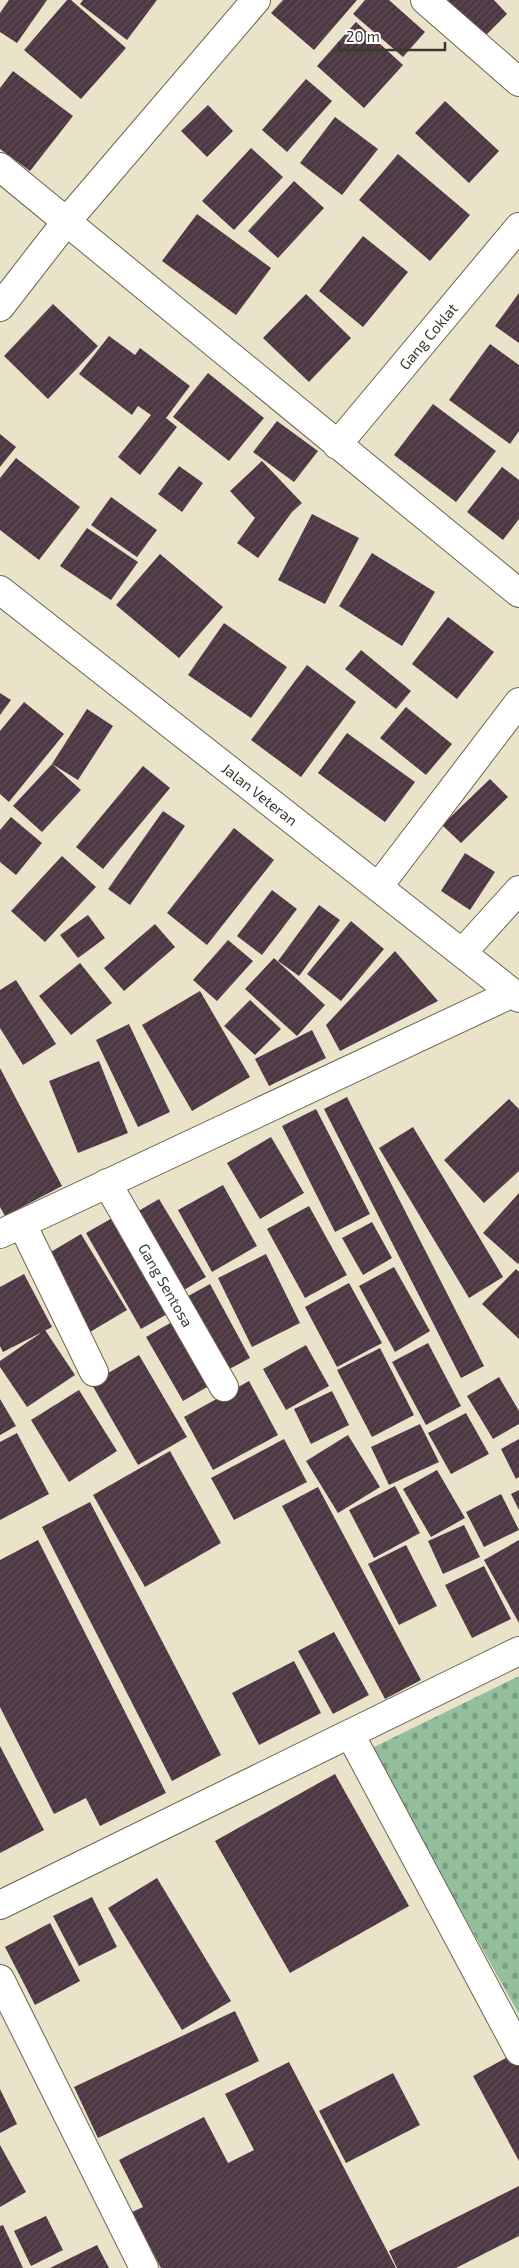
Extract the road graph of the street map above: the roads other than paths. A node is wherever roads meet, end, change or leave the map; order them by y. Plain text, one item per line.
1 (256, 0) edge
2 (424, 0) edge
3 (519, 82) edge
4 (0, 167) edge
5 (66, 222) junction
6 (519, 227) edge
7 (0, 307) edge
8 (337, 444) junction
9 (0, 590) edge
10 (519, 593) edge
11 (519, 702) edge
12 (378, 887) junction
13 (519, 890) edge
14 (462, 953) junction
15 (516, 996) edge
16 (107, 1183) junction
17 (6, 1231) edge
18 (94, 1372) dead end
19 (224, 1387) dead end
20 (519, 1651) edge
21 (350, 1734) junction
22 (0, 1905) edge
23 (0, 1979) edge
24 (519, 2051) edge
25 (144, 2268) edge

1 - 5 street
2 - 3 street
4 - 5 street
5 - 7 street
5 - 8 street
6 - 8 street, Gang Coklat
8 - 10 street
9 - 12 street, Jalan Veteran
11 - 12 street
12 - 14 street, Jalan Veteran
13 - 14 street
14 - 15 street, Jalan Veteran
15 - 16 street
16 - 17 street
16 - 19 street, Gang Sentosa
17 - 18 street
20 - 21 street
21 - 22 street
21 - 24 street
23 - 25 street

